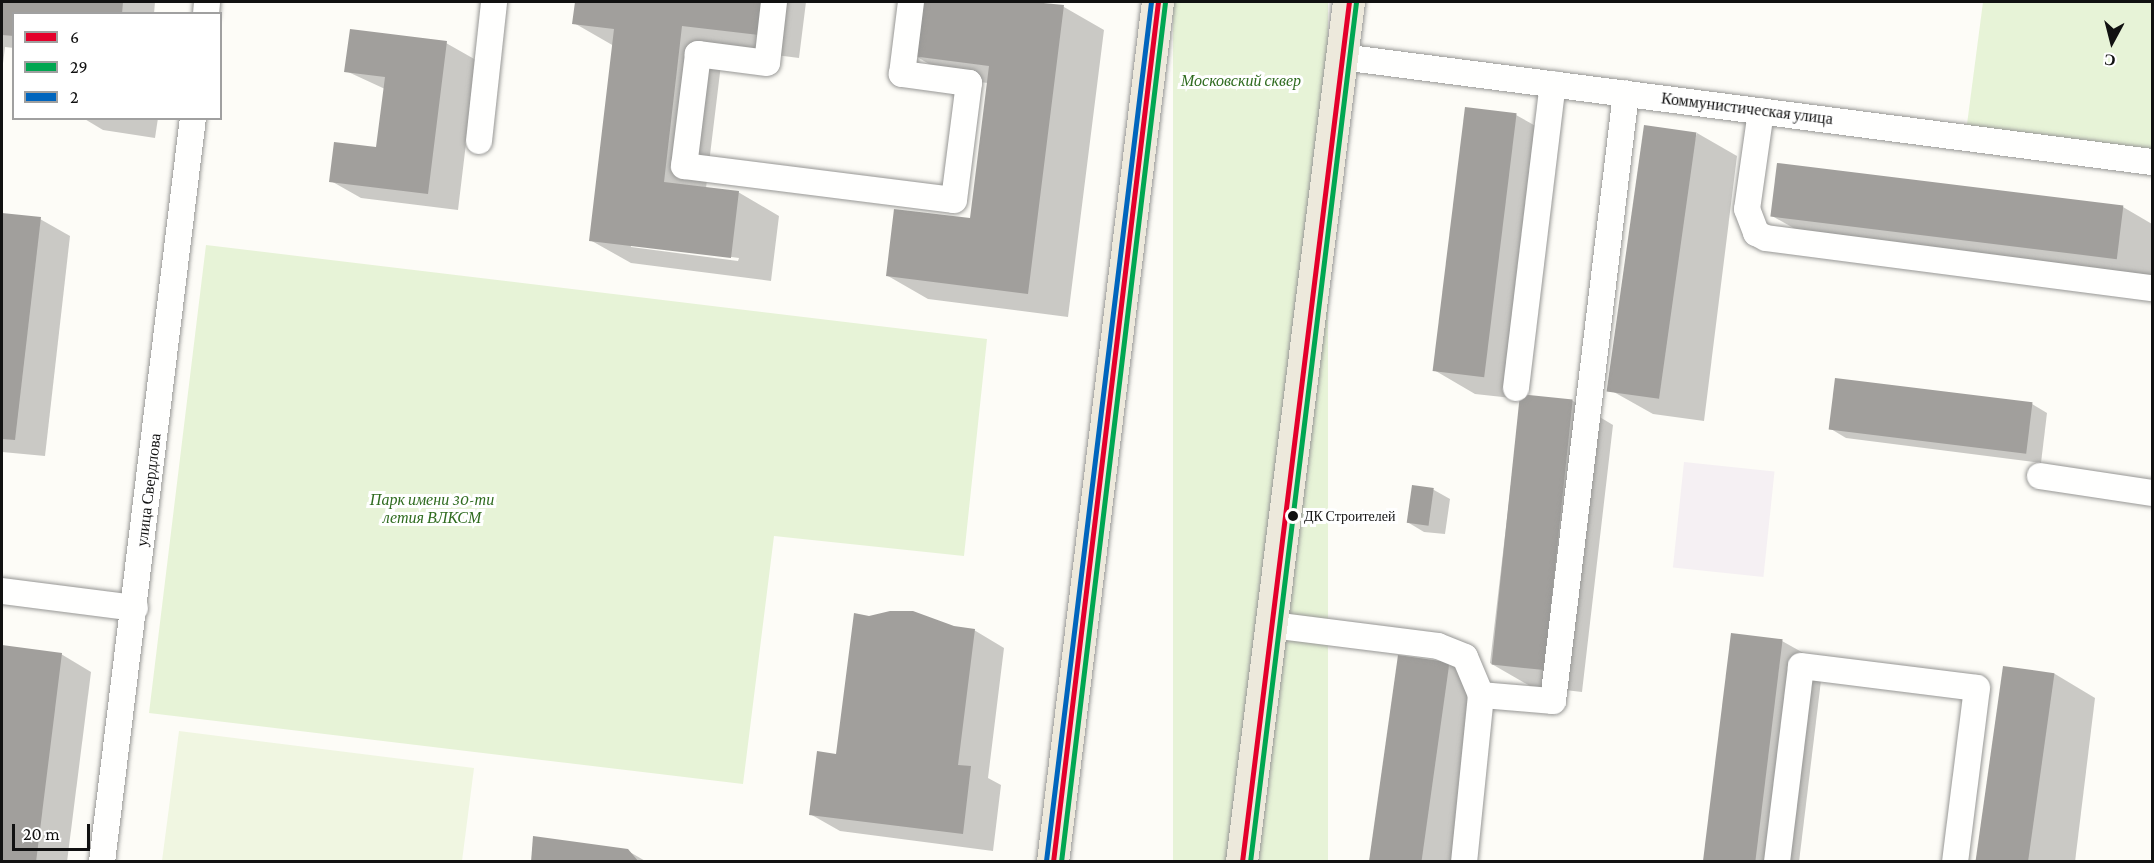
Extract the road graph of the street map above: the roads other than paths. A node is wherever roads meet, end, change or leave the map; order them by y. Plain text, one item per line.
1 (494, 2) edge
2 (774, 2) edge
3 (911, 2) edge
4 (1158, 2) edge
5 (1349, 2) edge
6 (1342, 57) junction
7 (1553, 84) junction
8 (1626, 93) junction
9 (1761, 111) junction
10 (193, 120) edge
11 (479, 141) dead end
12 (2152, 162) edge
13 (2152, 288) edge
14 (1516, 388) dead end
15 (2040, 476) dead end
16 (2152, 492) edge
17 (2, 591) edge
18 (135, 608) junction
19 (1272, 625) junction
20 (1481, 695) junction
21 (102, 861) edge
22 (1053, 861) edge
23 (1242, 861) edge
24 (1464, 861) edge
25 (1777, 861) edge
26 (1954, 861) edge

1 - 11 street
2 - 3 street
4 - 22 main road
5 - 6 main road
6 - 7 street, Коммунистическая улица
6 - 19 main road
7 - 8 street, Коммунистическая улица
7 - 14 street
8 - 9 street, Коммунистическая улица
8 - 20 street
9 - 12 street, Коммунистическая улица
9 - 13 street
10 - 18 street, улица Свердлова
15 - 16 street
17 - 18 street
18 - 21 street, улица Свердлова
19 - 20 street
19 - 23 main road
20 - 24 street
25 - 26 street

